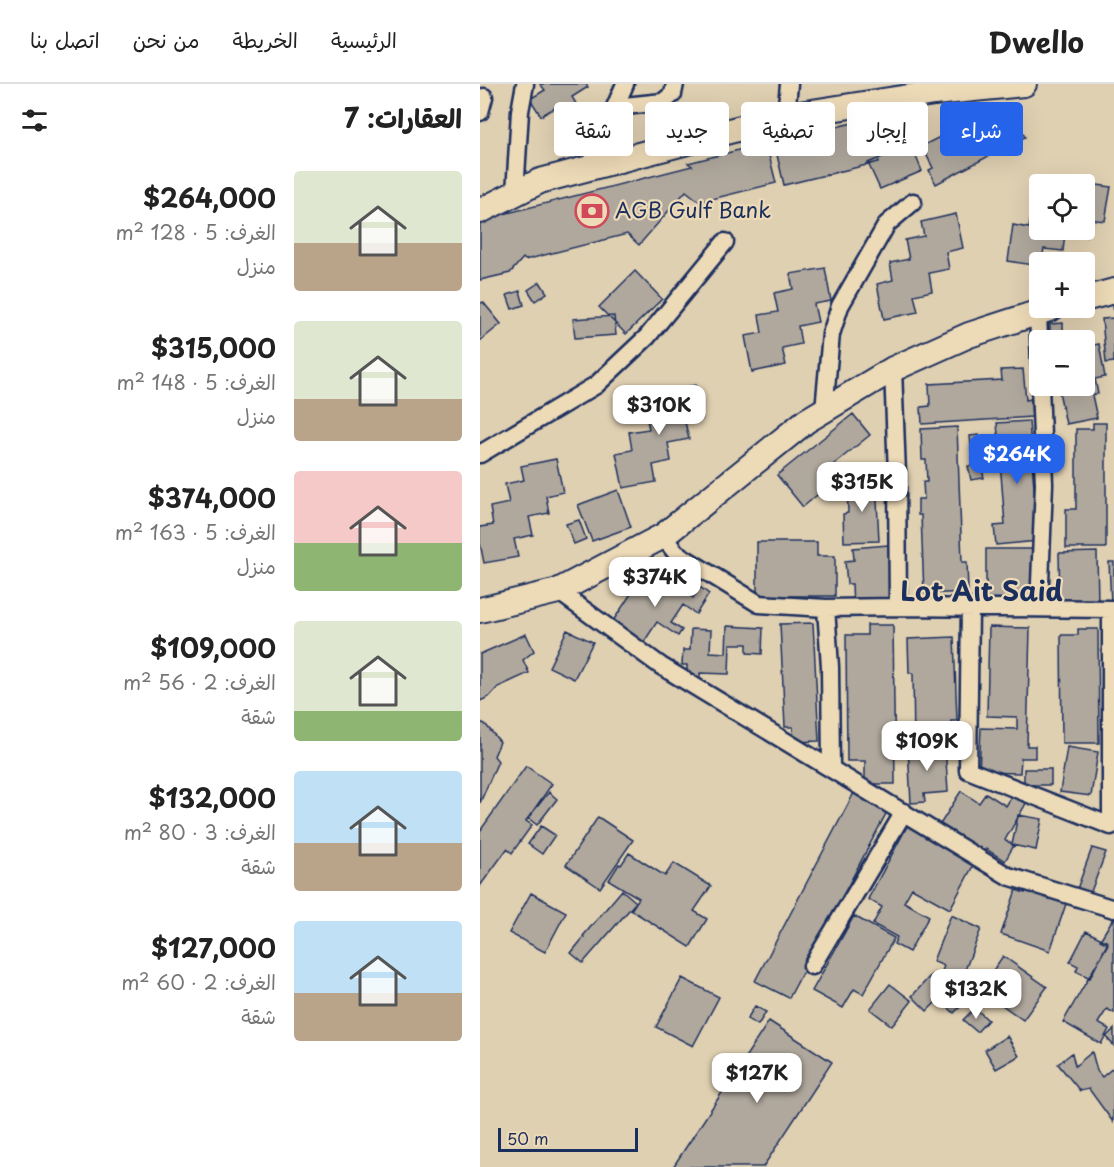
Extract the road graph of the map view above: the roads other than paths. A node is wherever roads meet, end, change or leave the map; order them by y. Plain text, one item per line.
1 (525, 84) edge
2 (625, 84) edge
3 (675, 84) edge
4 (789, 84) edge
5 (1024, 84) edge
6 (890, 92) edge
7 (617, 102) edge
8 (787, 102) edge
9 (633, 105) edge
10 (835, 105) edge
11 (741, 128) edge
12 (594, 156) edge
13 (589, 167) junction
14 (515, 193) junction
15 (913, 202) dead end
16 (480, 211) edge
17 (724, 242) dead end
18 (1114, 291) edge
19 (1095, 296) edge
20 (1029, 315) edge
21 (893, 369) junction
22 (1040, 396) edge
23 (824, 410) junction
24 (480, 454) edge
25 (663, 536) junction
26 (558, 591) junction
27 (898, 607) junction
28 (970, 607) junction
29 (826, 608) junction
30 (1039, 608) junction
31 (1113, 609) edge
32 (480, 610) edge
33 (831, 768) junction
34 (904, 812) junction
35 (1114, 909) edge
36 (812, 966) dead end

1 - 14 street
2 - 7 street
3 - 9 street
4 - 8 street
5 - 6 street
6 - 10 street
11 - 13 street
12 - 13 street
13 - 14 street
14 - 16 street
15 - 23 street
17 - 24 street
18 - 19 street
20 - 21 street
21 - 23 street
21 - 27 street
22 - 30 street
23 - 25 street
25 - 26 street
25 - 29 street
26 - 32 street
26 - 33 street
27 - 28 street
27 - 29 street
28 - 30 street
28 - 31 street
29 - 33 street
30 - 31 street
33 - 34 street
34 - 35 street
34 - 36 street

